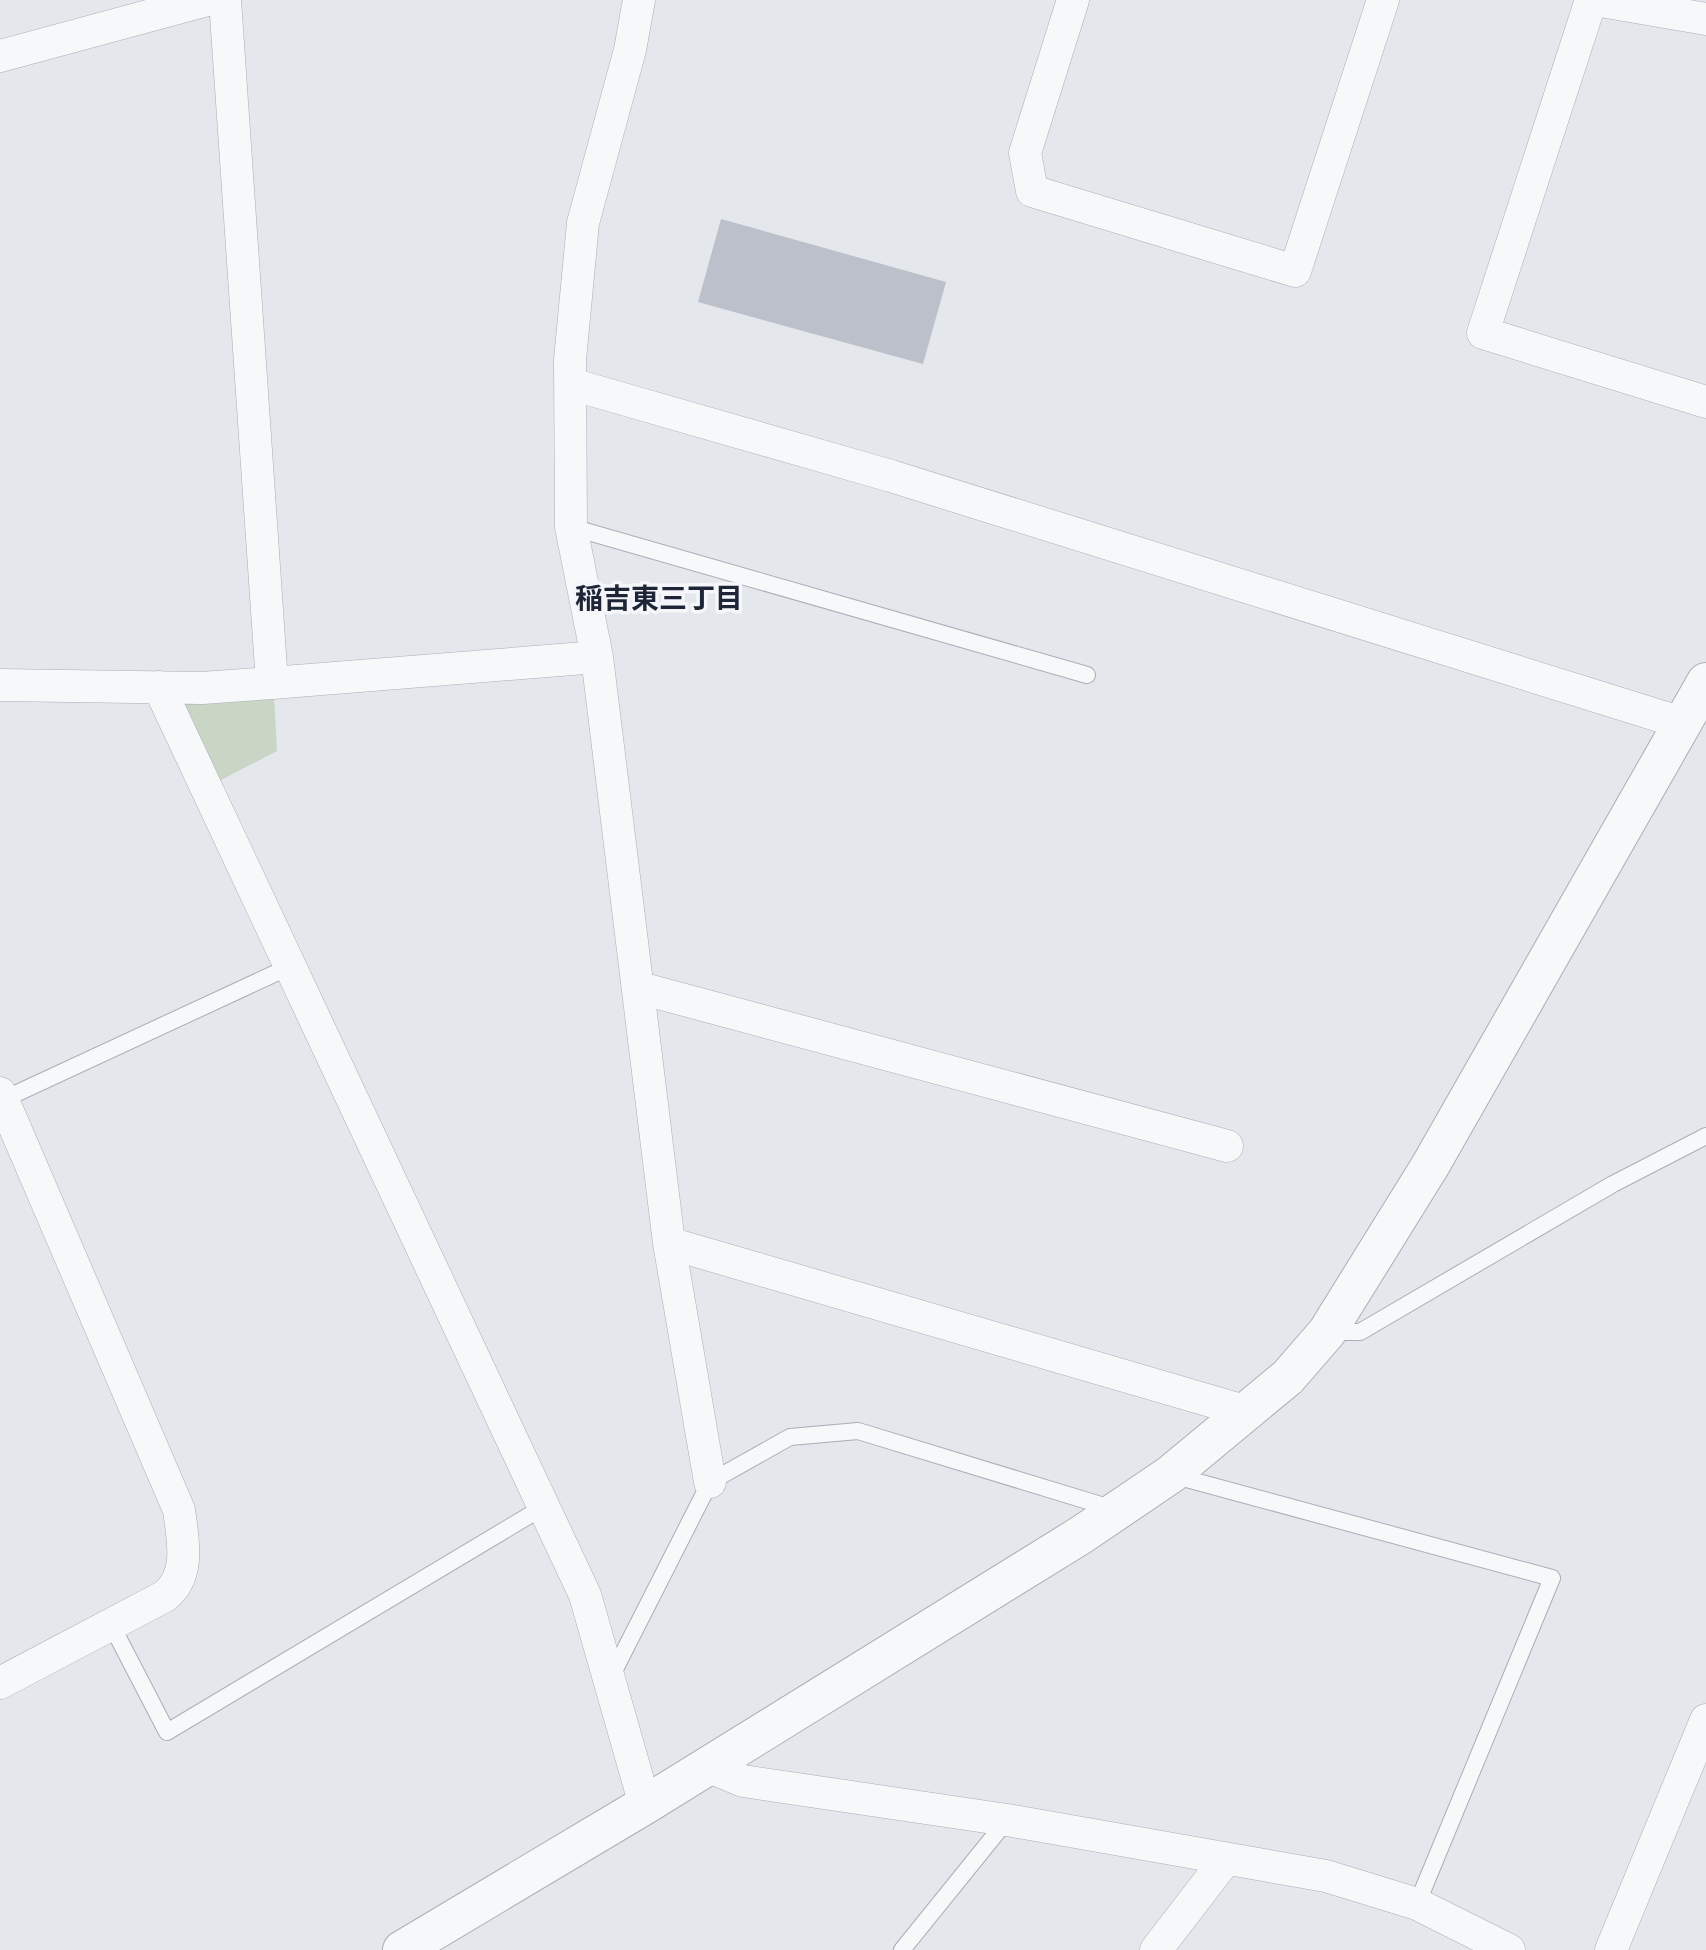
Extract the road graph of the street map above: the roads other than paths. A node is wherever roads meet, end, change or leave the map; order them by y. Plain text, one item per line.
1 (206, 0) edge
2 (225, 0) edge
3 (639, 0) edge
4 (1073, 0) edge
5 (1383, 0) edge
6 (1593, 0) edge
7 (1706, 19) edge
8 (0, 56) edge
9 (571, 384) junction
10 (1706, 402) edge
11 (571, 527) junction
12 (597, 657) junction
13 (1087, 675) dead end
14 (1706, 682) edge
15 (272, 684) junction
16 (0, 685) edge
17 (159, 687) junction
18 (1682, 723) junction
19 (291, 966) junction
20 (640, 988) junction
21 (1, 1098) edge
22 (1706, 1136) edge
23 (1227, 1146) dead end
24 (669, 1242) junction
25 (1327, 1332) junction
26 (1248, 1412) junction
27 (1171, 1474) junction
28 (710, 1482) junction
29 (545, 1506) junction
30 (1118, 1510) junction
31 (112, 1626) junction
32 (610, 1679) junction
33 (0, 1683) edge
34 (1706, 1720) edge
35 (705, 1765) junction
36 (645, 1805) junction
37 (1007, 1820) junction
38 (1226, 1859) junction
39 (1417, 1904) junction
40 (402, 1950) edge
41 (902, 1950) edge
42 (1156, 1950) edge
43 (1509, 1950) edge
44 (1611, 1950) edge

1 - 8 street
2 - 15 street
3 - 9 street
4 - 5 street
6 - 7 street
6 - 10 street
9 - 11 street
9 - 18 street
11 - 12 street
11 - 13 lane
12 - 15 street
12 - 20 street
14 - 18 street
15 - 17 street
16 - 17 street
17 - 19 street
18 - 25 street
19 - 21 lane
19 - 29 street
20 - 23 street
20 - 24 street
21 - 31 street
22 - 25 lane
24 - 26 street
24 - 28 street
25 - 26 street
26 - 27 street
27 - 30 street
27 - 39 lane
28 - 30 lane
28 - 32 lane
29 - 31 lane
29 - 32 street
30 - 35 street
31 - 33 street
32 - 36 street
34 - 44 street
35 - 36 street
35 - 37 street
36 - 40 street
37 - 38 street
37 - 41 lane
38 - 39 street
38 - 42 street
39 - 43 street

